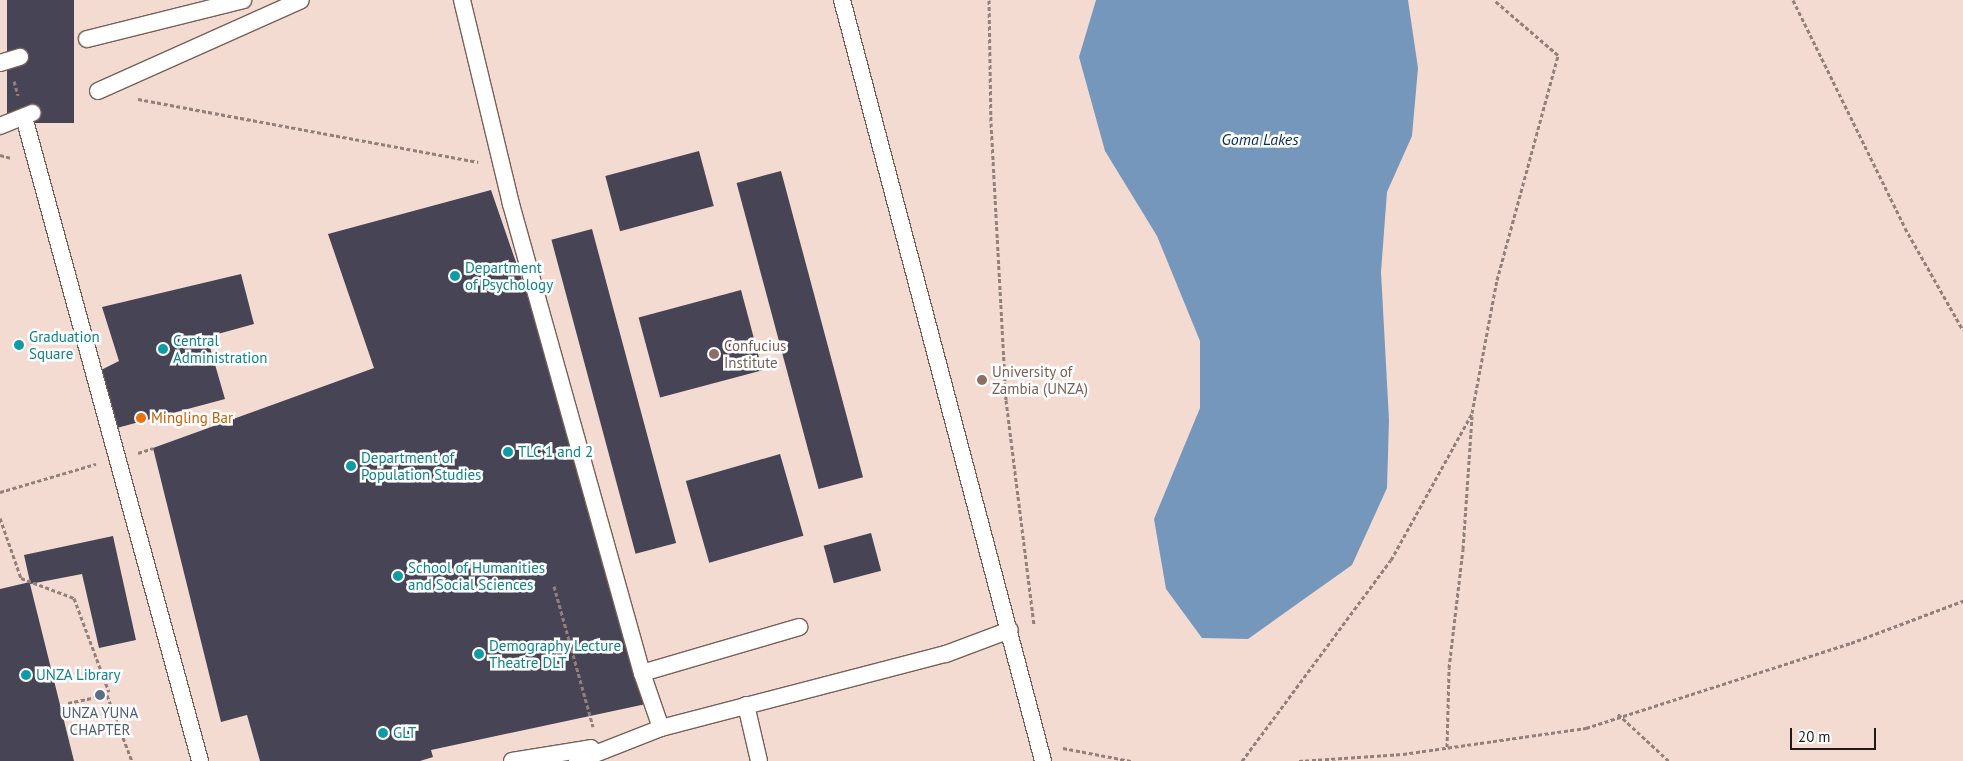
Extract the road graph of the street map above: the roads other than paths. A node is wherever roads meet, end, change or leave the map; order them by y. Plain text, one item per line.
1 (243, 0) edge
2 (301, 0) edge
3 (462, 0) edge
4 (842, 0) edge
5 (87, 39) dead end
6 (98, 91) road end
7 (0, 126) edge
8 (799, 627) dead end
9 (1010, 630) junction
10 (642, 673) junction
11 (746, 705) junction
12 (661, 728) junction
13 (623, 743) junction
14 (200, 761) edge
15 (512, 761) edge
16 (577, 761) edge
17 (759, 761) edge
18 (1043, 761) edge

1 - 5 lane
2 - 6 lane
3 - 10 lane
4 - 9 lane
7 - 14 lane
8 - 10 lane
9 - 11 lane
9 - 18 lane
10 - 12 lane
11 - 12 lane
11 - 17 lane
12 - 13 lane
13 - 15 lane
13 - 16 lane

